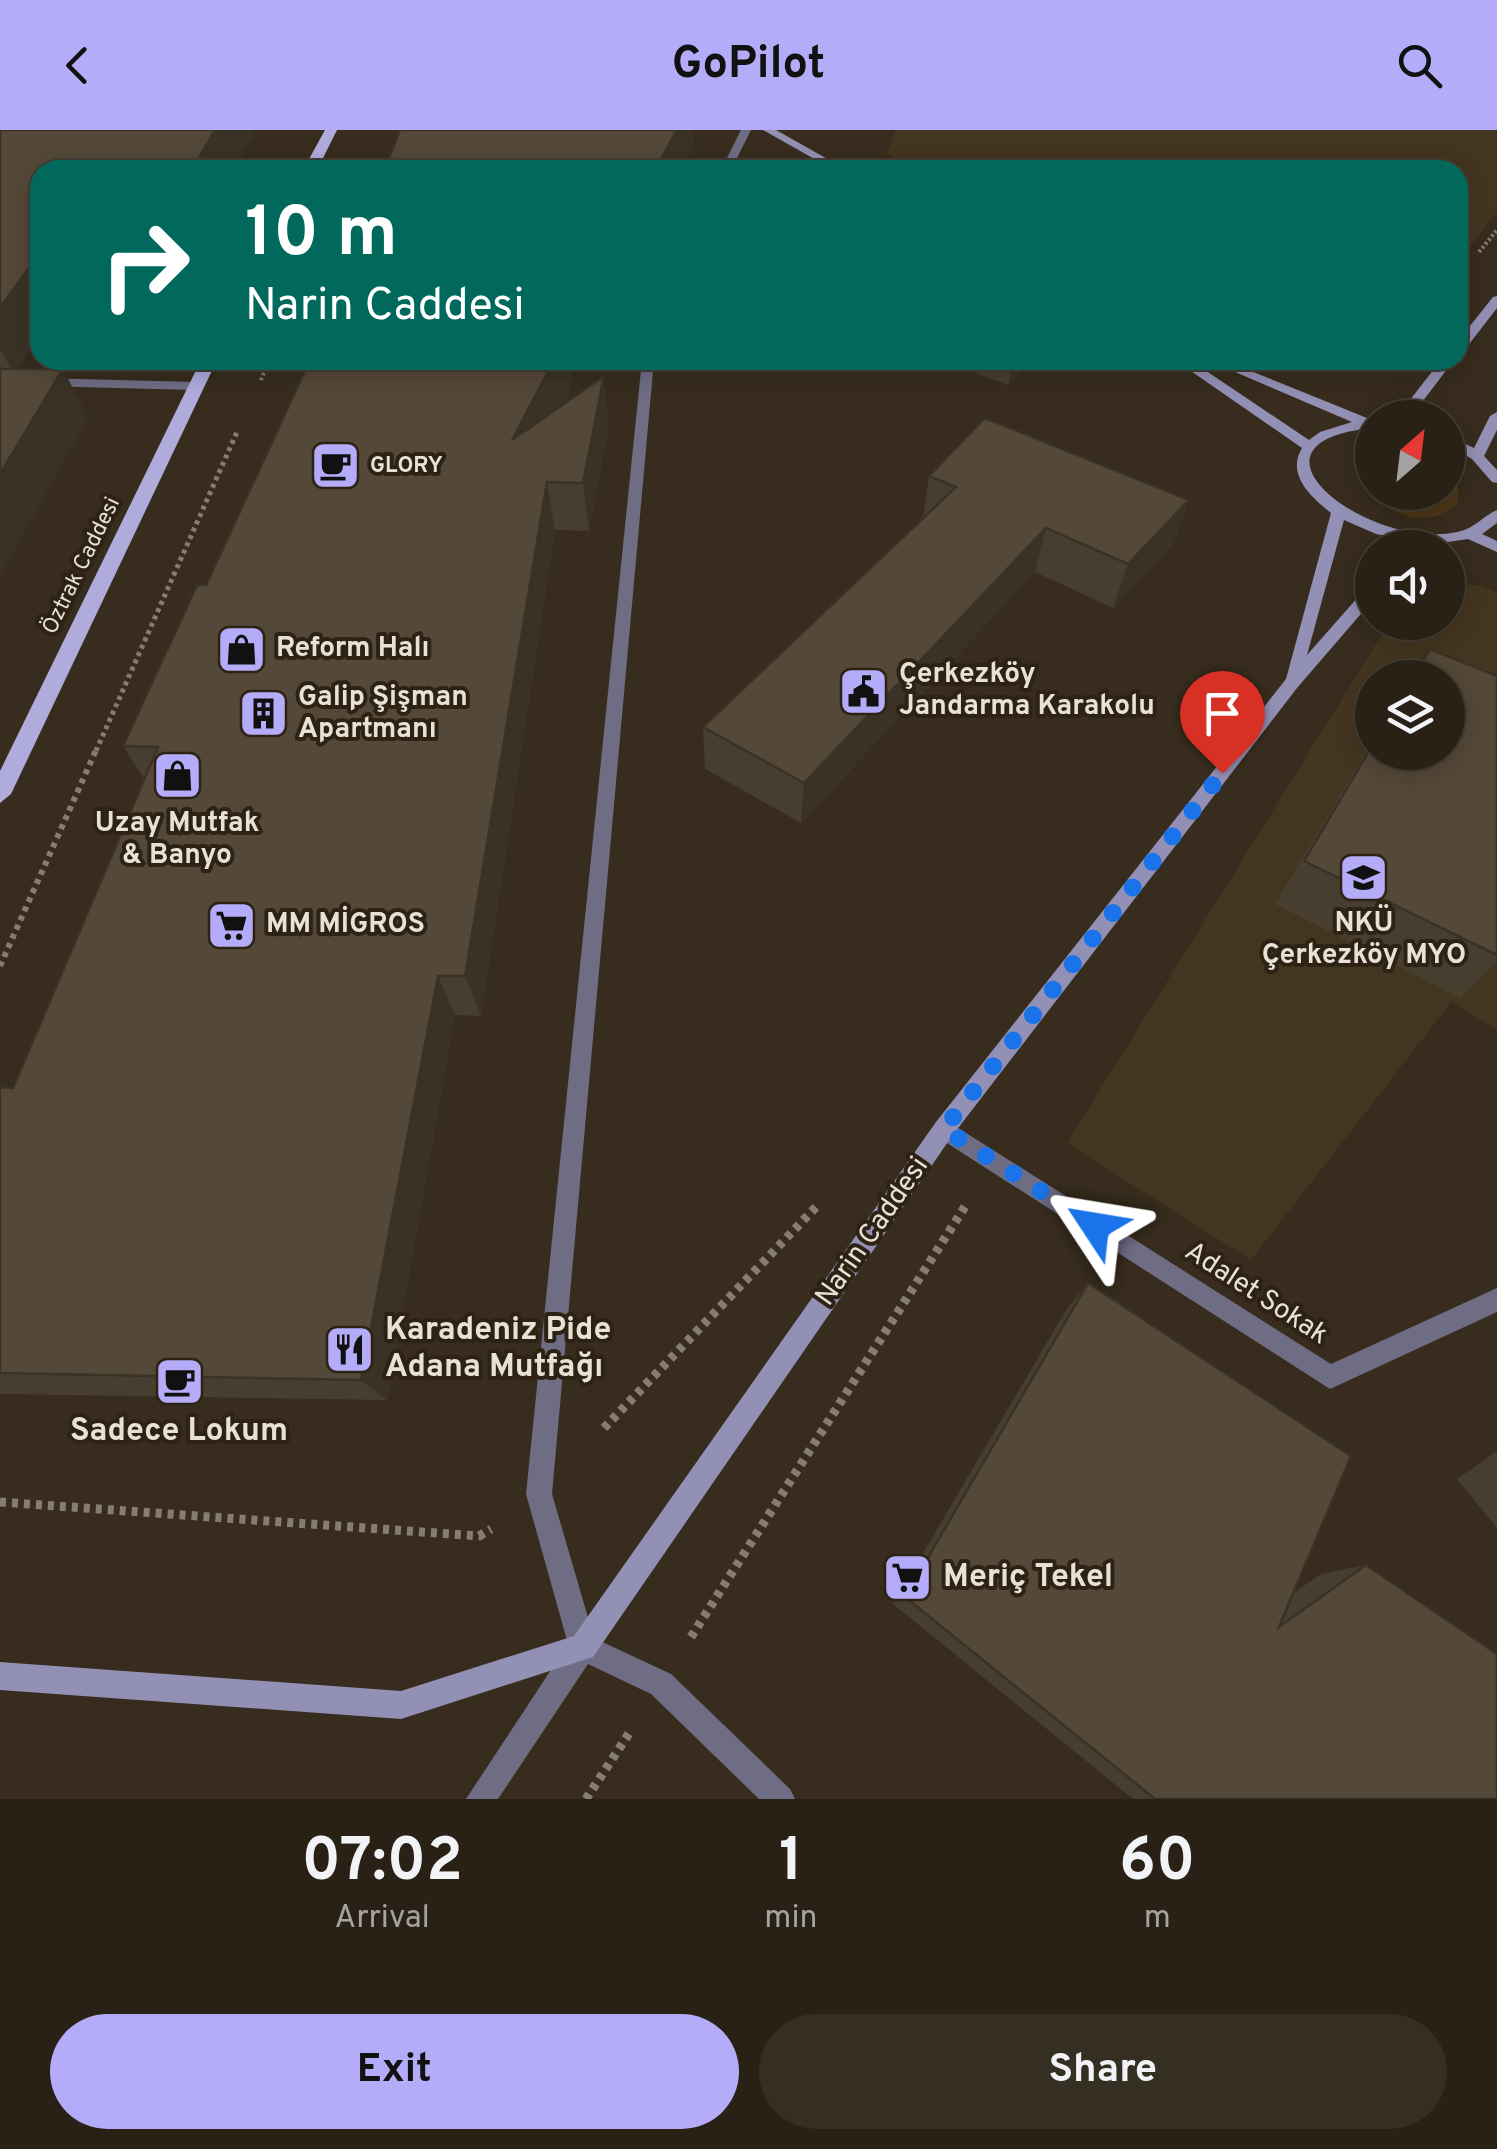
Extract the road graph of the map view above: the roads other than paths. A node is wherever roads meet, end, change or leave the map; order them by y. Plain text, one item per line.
1 (331, 130) edge
2 (746, 130) edge
3 (768, 130) edge
4 (315, 160) edge
5 (731, 160) edge
6 (824, 160) edge
7 (1497, 300) edge
8 (1468, 336) edge
9 (204, 370) edge
10 (647, 370) edge
11 (1196, 370) edge
12 (1238, 370) edge
13 (1440, 370) edge
14 (0, 381) edge
15 (195, 386) junction
16 (1416, 400) edge
17 (1497, 416) edge
18 (1355, 418) edge
19 (1355, 427) edge
20 (1309, 446) junction
21 (1465, 449) edge
22 (1477, 456) junction
23 (1497, 479) edge
24 (1340, 512) junction
25 (1497, 515) edge
26 (1378, 530) edge
27 (1470, 534) junction
28 (1465, 535) edge
29 (1497, 547) edge
30 (1355, 611) edge
31 (1291, 684) junction
32 (0, 794) edge
33 (944, 1129) junction
34 (1497, 1300) edge
35 (584, 1647) junction
36 (0, 1676) edge
37 (481, 1799) edge
38 (780, 1799) edge

1 - 4 main road
2 - 5 street
3 - 6 main road
7 - 8 main road
9 - 15 main road, Öztrak Caddesi
10 - 35 street
11 - 20 main road
12 - 18 main road
13 - 16 main road
14 - 15 street
15 - 32 main road, Öztrak Caddesi
17 - 22 main road
19 - 20 main road
20 - 24 main road
21 - 22 main road
22 - 23 main road
24 - 26 main road
24 - 31 main road
25 - 27 main road
27 - 28 main road
27 - 29 main road
30 - 31 main road, Narin Caddesi
31 - 33 main road, Narin Caddesi
33 - 34 street, Adalet Sokak
33 - 35 main road, Narin Caddesi
35 - 36 main road
35 - 37 street, Narin Caddesi
35 - 38 street

